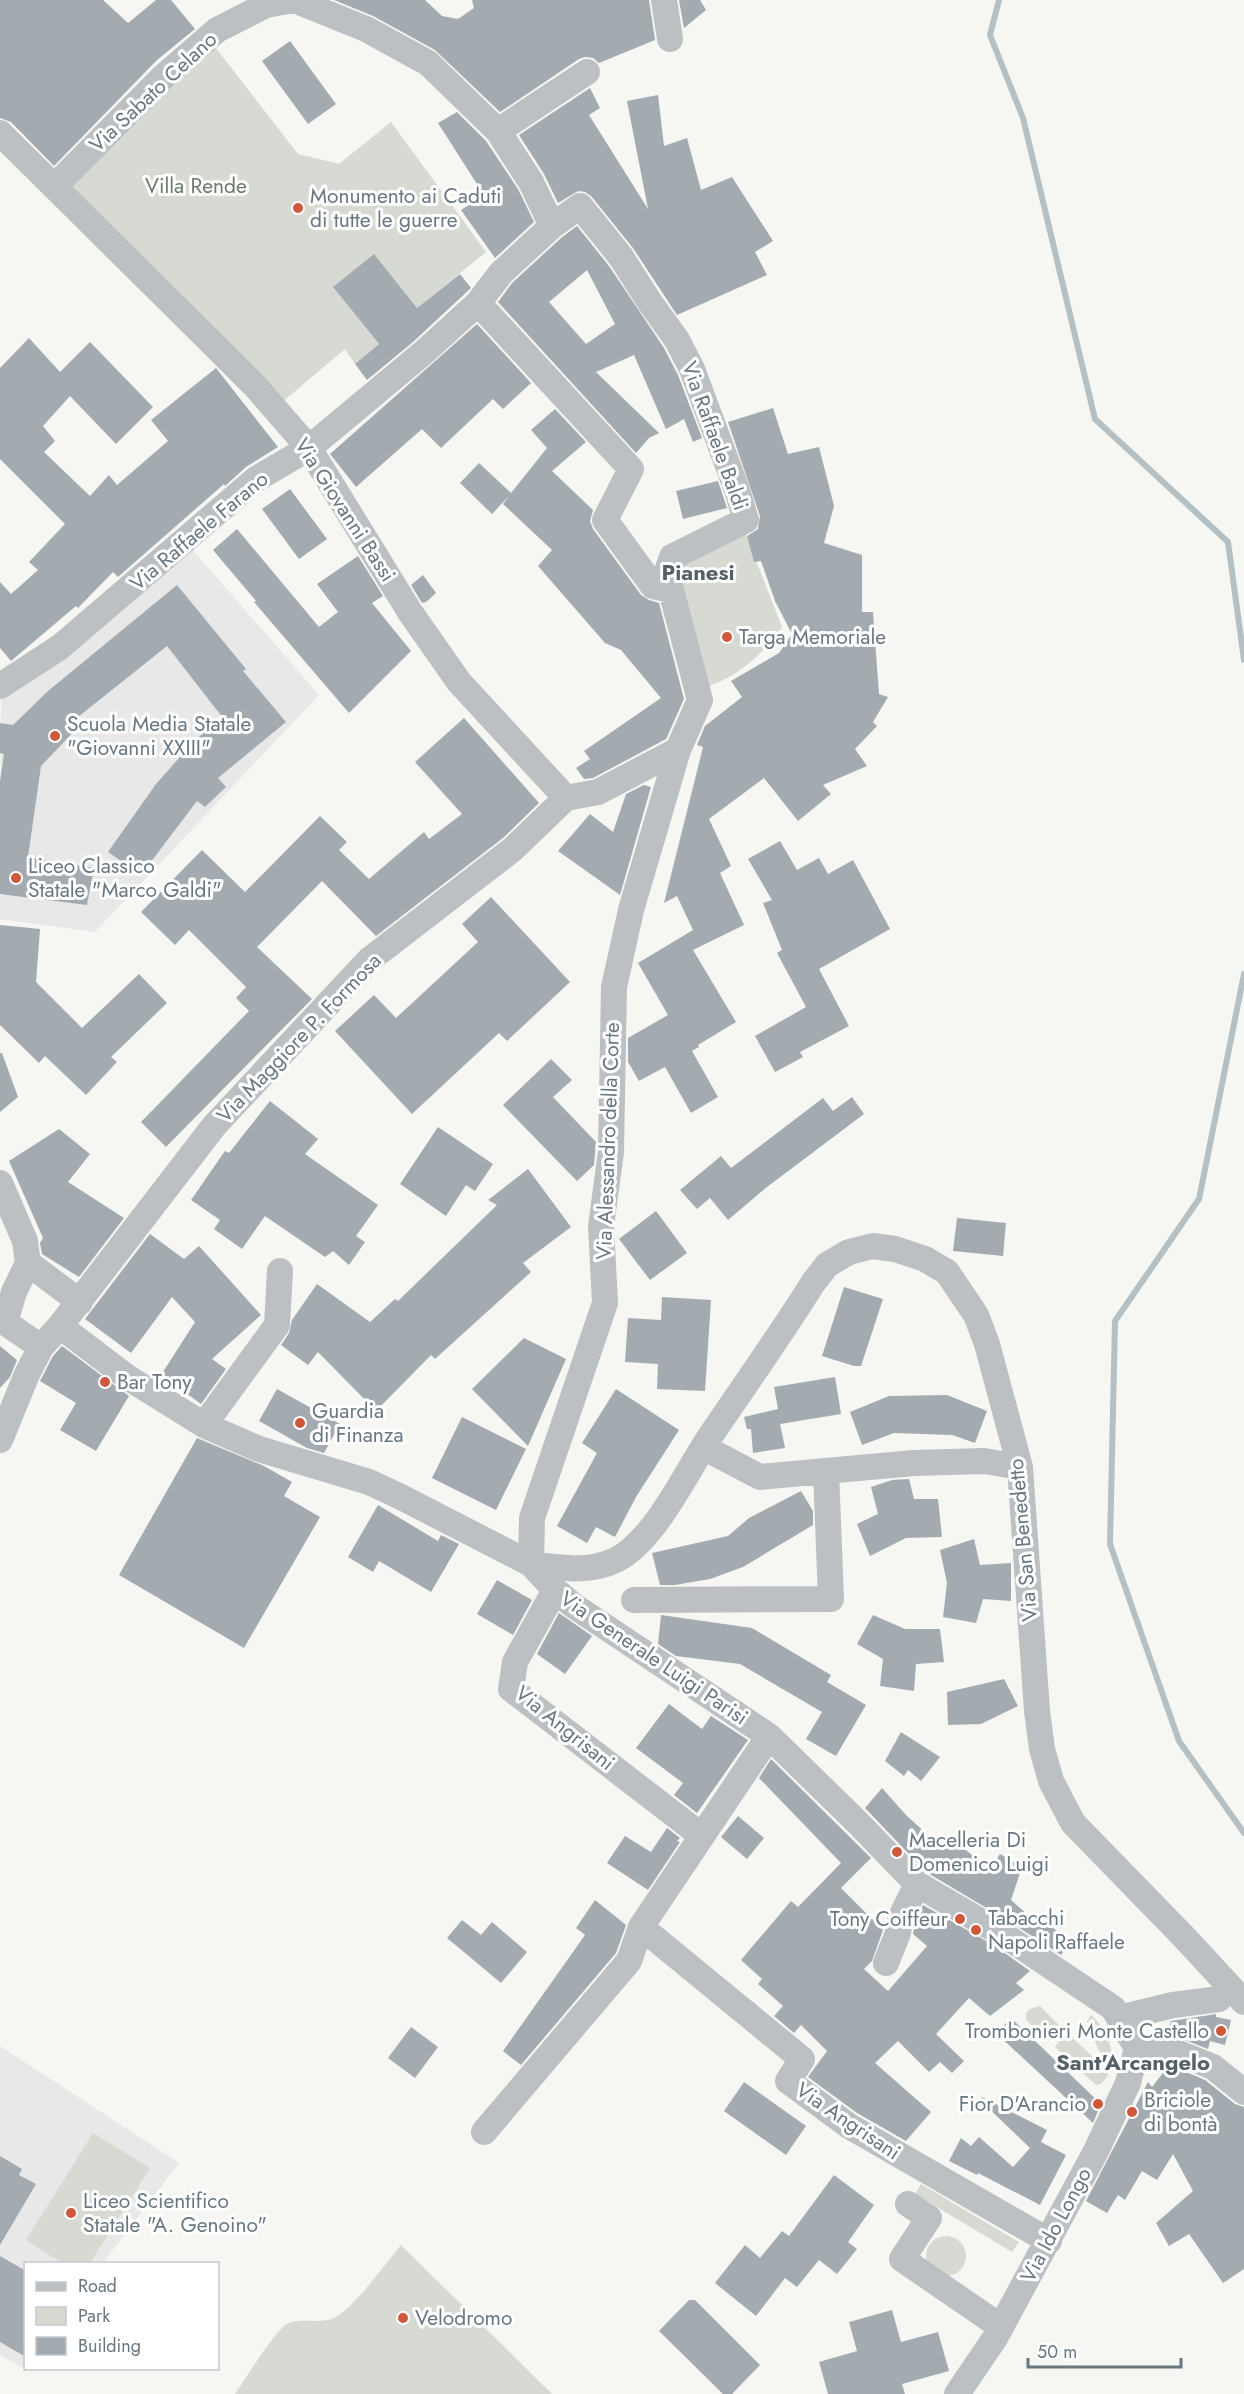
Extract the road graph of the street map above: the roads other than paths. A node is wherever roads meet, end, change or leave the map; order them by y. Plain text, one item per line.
1 (293, 0) edge
2 (664, 0) edge
3 (670, 39) dead end
4 (587, 72) dead end
5 (498, 131) junction
6 (0, 133) edge
7 (56, 186) junction
8 (552, 226) junction
9 (478, 303) junction
10 (309, 448) junction
11 (670, 590) junction
12 (0, 686) edge
13 (678, 750) junction
14 (566, 798) junction
15 (0, 1183) edge
16 (28, 1263) junction
17 (280, 1271) dead end
18 (80, 1302) junction
19 (2, 1320) edge
20 (60, 1326) junction
21 (41, 1347) junction
22 (204, 1425) junction
23 (0, 1440) edge
24 (703, 1447) junction
25 (1020, 1467) junction
26 (826, 1471) junction
27 (531, 1564) junction
28 (555, 1590) junction
29 (634, 1600) dead end
30 (769, 1736) junction
31 (702, 1836) junction
32 (917, 1884) junction
33 (641, 1927) junction
34 (886, 1963) dead end
35 (1236, 1995) edge
36 (1119, 2018) junction
37 (1137, 2048) junction
38 (1244, 2092) edge
39 (484, 2132) dead end
40 (908, 2204) dead end
41 (1049, 2241) junction
42 (1001, 2327) junction
43 (957, 2394) edge

1 - 5 street
1 - 7 street, Via Sabato Celano
2 - 3 street
4 - 5 street
5 - 8 street
6 - 7 street, Via Giovanni Bassi
7 - 10 street, Via Giovanni Bassi
8 - 9 street, Via Raffaele Farano
8 - 11 street, Via Raffaele Baldi
9 - 10 street, Via Raffaele Farano
9 - 11 street
10 - 12 street, Via Raffaele Farano
10 - 14 street, Via Giovanni Bassi
11 - 13 street, Via Raffaele Baldi
13 - 14 street
13 - 27 street, Via Alessandro della Corte
14 - 18 street, Via Maggiore P. Formosa
15 - 16 street
16 - 18 street
16 - 19 street
17 - 22 street
18 - 20 street, Via Maggiore P. Formosa
19 - 21 street
20 - 21 street
20 - 22 street, Via Generale Luigi Parisi
21 - 23 street
22 - 27 street, Via Generale Luigi Parisi
24 - 25 street, Via San Benedetto
24 - 26 street
24 - 27 street, Via San Benedetto
25 - 26 street
25 - 35 street, Via San Benedetto
26 - 29 street
27 - 28 street, Via Generale Luigi Parisi
28 - 30 street, Via Generale Luigi Parisi
28 - 31 street, Via Angrisani
30 - 31 street
30 - 32 street, Via Generale Luigi Parisi
31 - 33 street
32 - 34 street
32 - 36 street, Via Generale Luigi Parisi
33 - 39 street
33 - 41 street, Via Angrisani
35 - 36 street
36 - 37 street, Via Generale Luigi Parisi
37 - 38 street
37 - 41 street, Via Ido Longo
40 - 42 street
41 - 42 street, Via Ido Longo
42 - 43 street, Via Ido Longo

